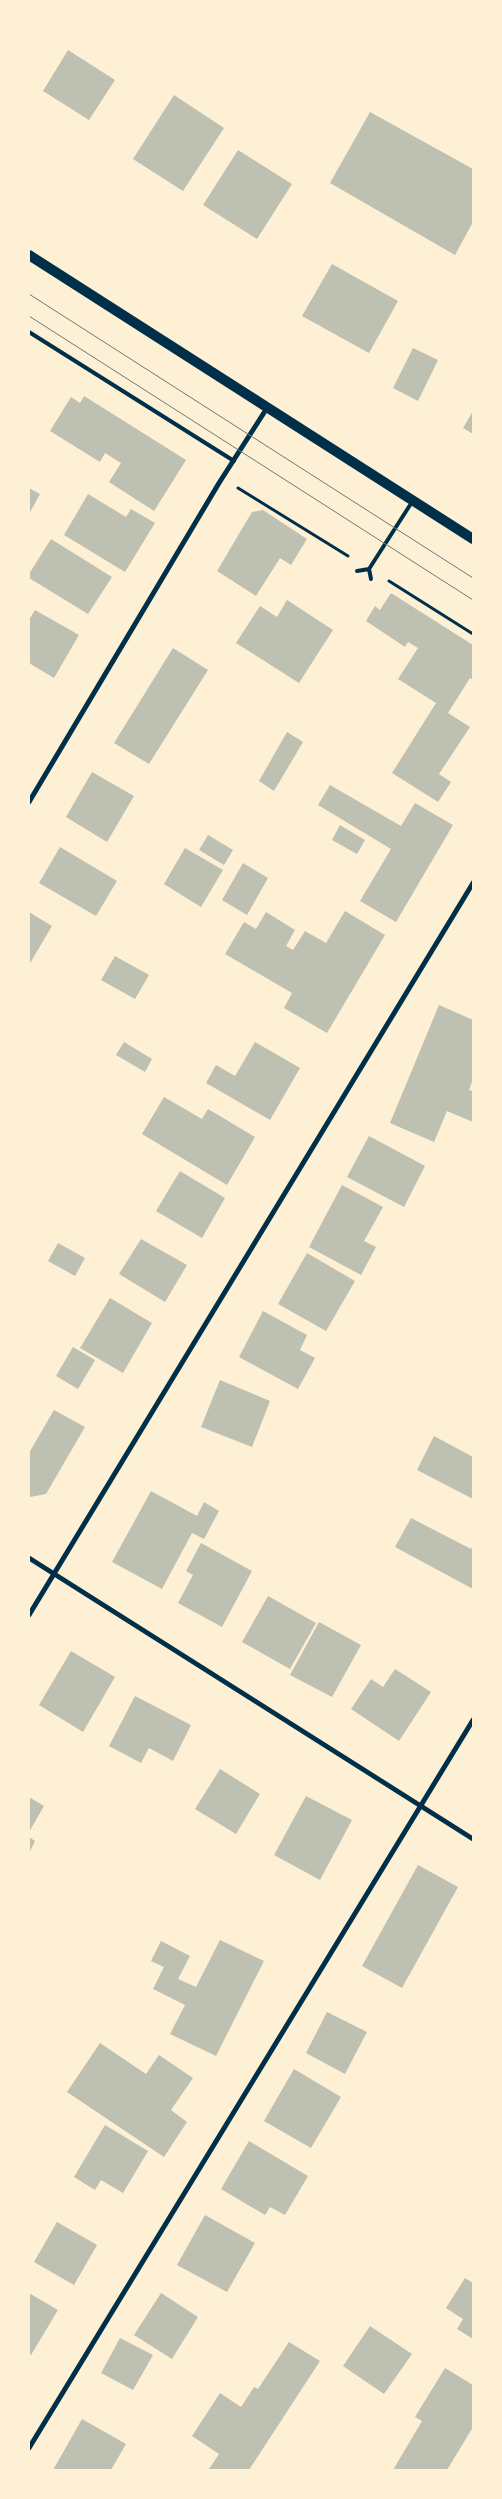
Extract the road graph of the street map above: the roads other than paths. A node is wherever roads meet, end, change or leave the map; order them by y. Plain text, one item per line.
1 (29, 255) edge
2 (29, 332) edge
3 (267, 408) junction
4 (234, 461) junction
5 (413, 501) junction
6 (473, 539) edge
7 (369, 569) junction
8 (357, 570) dead end
9 (371, 579) dead end
10 (29, 802) edge
11 (473, 882) edge
12 (29, 1558) edge
13 (53, 1574) junction
14 (29, 1615) edge
15 (473, 1720) edge
16 (422, 1806) junction
17 (473, 1838) edge
18 (29, 2448) edge

1 - 3 main road
2 - 4 lane
3 - 4 street
3 - 5 main road
4 - 10 street
5 - 6 main road
5 - 7 lane
7 - 8 lane
7 - 9 lane
11 - 13 street
12 - 13 street
13 - 14 street
13 - 16 street
15 - 16 street
16 - 17 street
16 - 18 street

